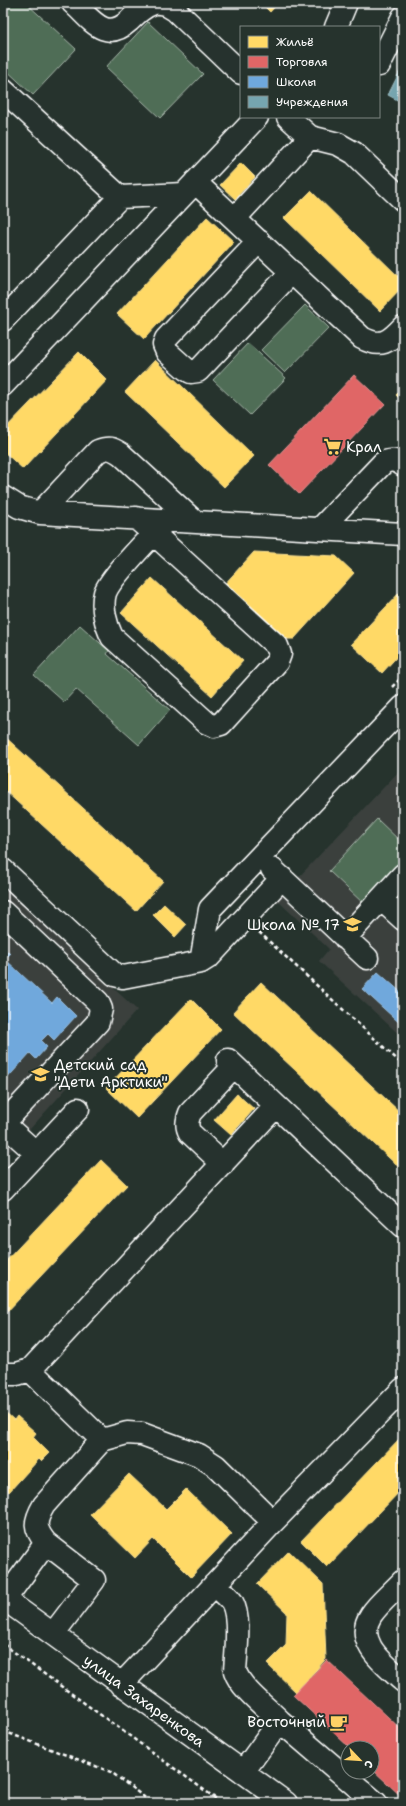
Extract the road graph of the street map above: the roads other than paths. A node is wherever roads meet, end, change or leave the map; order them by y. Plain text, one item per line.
1 (73, 3) edge
2 (154, 3) edge
3 (159, 3) edge
4 (346, 3) edge
5 (403, 18) edge
6 (336, 26) edge
7 (380, 63) edge
8 (240, 72) edge
9 (3, 90) edge
10 (256, 118) edge
11 (289, 118) edge
12 (310, 138) junction
13 (190, 188) junction
14 (120, 197) junction
15 (403, 200) edge
16 (235, 218) junction
17 (259, 241) junction
18 (292, 272) junction
19 (3, 320) edge
20 (403, 328) edge
21 (3, 385) edge
22 (403, 465) edge
23 (3, 497) edge
24 (40, 513) junction
25 (195, 522) junction
26 (160, 527) junction
27 (320, 529) junction
28 (403, 534) edge
29 (403, 707) edge
30 (259, 857) junction
31 (403, 875) edge
32 (282, 878) junction
33 (8, 884) edge
34 (381, 899) junction
35 (3, 912) edge
36 (403, 919) edge
37 (345, 938) junction
38 (367, 958) dead end
39 (201, 962) junction
40 (276, 1106) junction
41 (78, 1109) dead end
42 (3, 1124) edge
43 (36, 1154) junction
44 (223, 1164) junction
45 (3, 1189) edge
46 (403, 1226) edge
47 (30, 1370) junction
48 (3, 1374) edge
49 (403, 1389) edge
50 (102, 1440) junction
51 (273, 1522) junction
52 (46, 1543) junction
53 (403, 1581) edge
54 (214, 1585) junction
55 (4, 1598) edge
56 (53, 1634) junction
57 (403, 1681) edge
58 (121, 1685) junction
59 (280, 1721) junction
60 (243, 1772) junction
61 (286, 1803) edge
62 (376, 1803) edge

1 - 2 street
3 - 8 street
4 - 6 street
5 - 7 street
9 - 14 street
10 - 13 street
11 - 12 street
12 - 15 street
12 - 16 street
13 - 14 street
13 - 16 street
13 - 21 street
14 - 19 street
16 - 17 street
17 - 18 street
17 - 18 street
18 - 20 street
22 - 27 street
23 - 24 street
24 - 25 street
24 - 26 street
25 - 26 street
25 - 27 street
26 - 26 street
27 - 28 street
29 - 30 street
30 - 32 street
30 - 39 street
31 - 34 street
32 - 37 street
32 - 39 street
33 - 39 street
34 - 36 street
34 - 37 street
35 - 42 street
37 - 38 street
40 - 44 street
40 - 44 street
40 - 46 street
41 - 43 street
42 - 43 street
43 - 45 street
44 - 47 street
47 - 48 street
47 - 50 street
49 - 51 street
50 - 51 street
50 - 52 street
51 - 54 street
52 - 55 street
52 - 56 street
53 - 57 street
54 - 58 street
54 - 59 street
55 - 56 street, улица Захаренкова
56 - 58 street, улица Захаренкова
58 - 60 street, улица Захаренкова
59 - 60 street
59 - 62 street
60 - 61 street, улица Захаренкова

